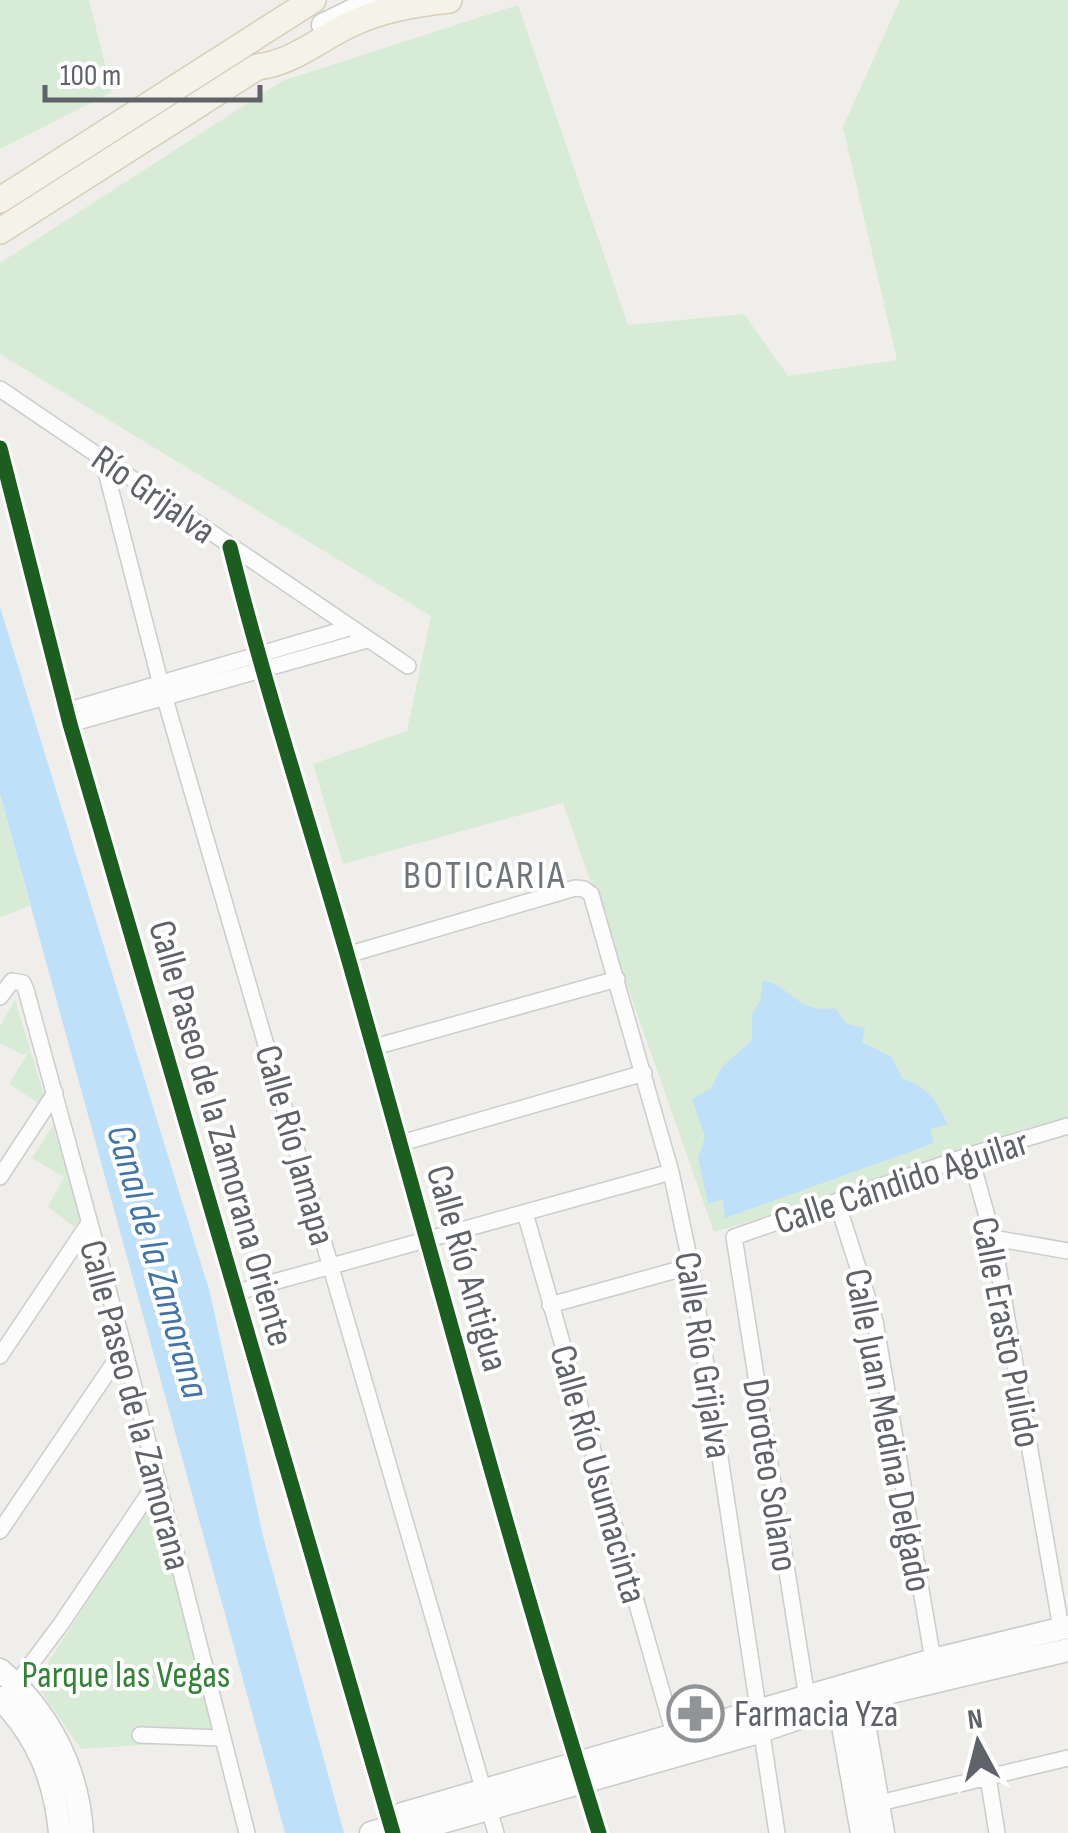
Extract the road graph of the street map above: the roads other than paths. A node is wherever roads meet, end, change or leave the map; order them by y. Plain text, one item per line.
1 (313, 0) edge
2 (374, 0) edge
3 (449, 0) edge
4 (257, 67) junction
5 (0, 200) edge
6 (0, 231) edge
7 (0, 389) edge
8 (0, 448) edge
9 (102, 456) junction
10 (230, 547) junction
11 (349, 628) junction
12 (367, 640) junction
13 (260, 663) junction
14 (408, 666) dead end
15 (163, 692) junction
16 (68, 717) junction
17 (347, 955) junction
18 (617, 979) junction
19 (0, 997) edge
20 (372, 1048) junction
21 (644, 1073) junction
22 (55, 1093) junction
23 (1068, 1126) edge
24 (398, 1144) junction
25 (970, 1155) junction
26 (671, 1172) junction
27 (0, 1177) edge
28 (837, 1202) junction
29 (525, 1213) junction
30 (89, 1223) junction
31 (734, 1236) joint
32 (993, 1238) junction
33 (426, 1241) junction
34 (1068, 1251) edge
35 (691, 1266) junction
36 (332, 1267) junction
37 (234, 1293) junction
38 (550, 1306) junction
39 (124, 1348) junction
40 (0, 1356) edge
41 (158, 1480) junction
42 (0, 1531) edge
43 (1066, 1635) edge
44 (932, 1660) junction
45 (5, 1684) edge
46 (848, 1694) junction
47 (787, 1712) junction
48 (140, 1734) dead end
49 (674, 1734) junction
50 (221, 1738) junction
51 (1068, 1758) edge
52 (581, 1772) junction
53 (988, 1776) junction
54 (486, 1800) junction
55 (868, 1806) junction
56 (385, 1831) edge
57 (775, 1832) edge
58 (60, 1833) edge
59 (82, 1833) edge
60 (247, 1833) edge
61 (496, 1833) edge
62 (600, 1833) edge
63 (862, 1833) edge
64 (883, 1833) edge
65 (997, 1833) edge

1 - 5 main road
2 - 4 street
3 - 4 main road
4 - 6 main road
7 - 9 street, Río Grijalva
8 - 16 street, Calle Paseo de la Zamorana Oriente
9 - 10 street, Río Grijalva
9 - 15 street, Calle Río Jamapa
10 - 11 street, Río Grijalva
10 - 13 street, Calle Río Antigua
11 - 12 street, Río Grijalva
11 - 13 street
12 - 13 street
12 - 14 street, Río Grijalva
13 - 15 street
13 - 17 street, Calle Río Antigua
15 - 16 street
15 - 36 street, Calle Río Jamapa
16 - 37 street, Calle Paseo de la Zamorana Oriente
17 - 18 street, Calle Río Grijalva
17 - 20 street, Calle Río Antigua
18 - 20 street
18 - 21 street, Calle Río Grijalva
19 - 22 street, Calle Paseo de la Zamorana
20 - 24 street, Calle Río Antigua
21 - 24 street
21 - 26 street, Calle Río Grijalva
22 - 27 street
22 - 30 street, Calle Paseo de la Zamorana
23 - 25 street, Calle Cándido Aguilar
24 - 33 street, Calle Río Antigua
25 - 28 street, Calle Cándido Aguilar
25 - 32 street, Calle Erasto Pulido
26 - 29 street
26 - 35 street, Calle Río Grijalva
28 - 31 street, Calle Cándido Aguilar
28 - 44 street, Calle Juan Medina Delgado
29 - 33 street
29 - 38 street, Calle Río Usumacinta
30 - 39 street, Calle Paseo de la Zamorana
30 - 40 street
31 - 47 street, Doroteo Solano
32 - 34 street
32 - 43 street, Calle Erasto Pulido
33 - 36 street
33 - 52 street, Calle Río Antigua
35 - 38 street
35 - 47 street, Calle Río Grijalva
36 - 37 street
36 - 54 street, Calle Río Jamapa
37 - 56 street, Calle Paseo de la Zamorana Oriente
38 - 49 street, Calle Río Usumacinta
39 - 41 street, Calle Paseo de la Zamorana
39 - 42 street
41 - 45 street
41 - 50 street, Calle Paseo de la Zamorana
43 - 44 street
43 - 46 street
44 - 46 street
45 - 58 street
45 - 59 street
46 - 47 street
46 - 55 street
47 - 49 street
47 - 52 street
47 - 57 street, Calle Río Grijalva
48 - 50 street
49 - 52 street
50 - 60 street, Calle Paseo de la Zamorana
51 - 53 street
52 - 54 street
52 - 62 street, Calle Río Antigua
53 - 55 street
53 - 65 street
54 - 56 street
54 - 61 street, Calle Río Jamapa
55 - 63 street
55 - 64 street

